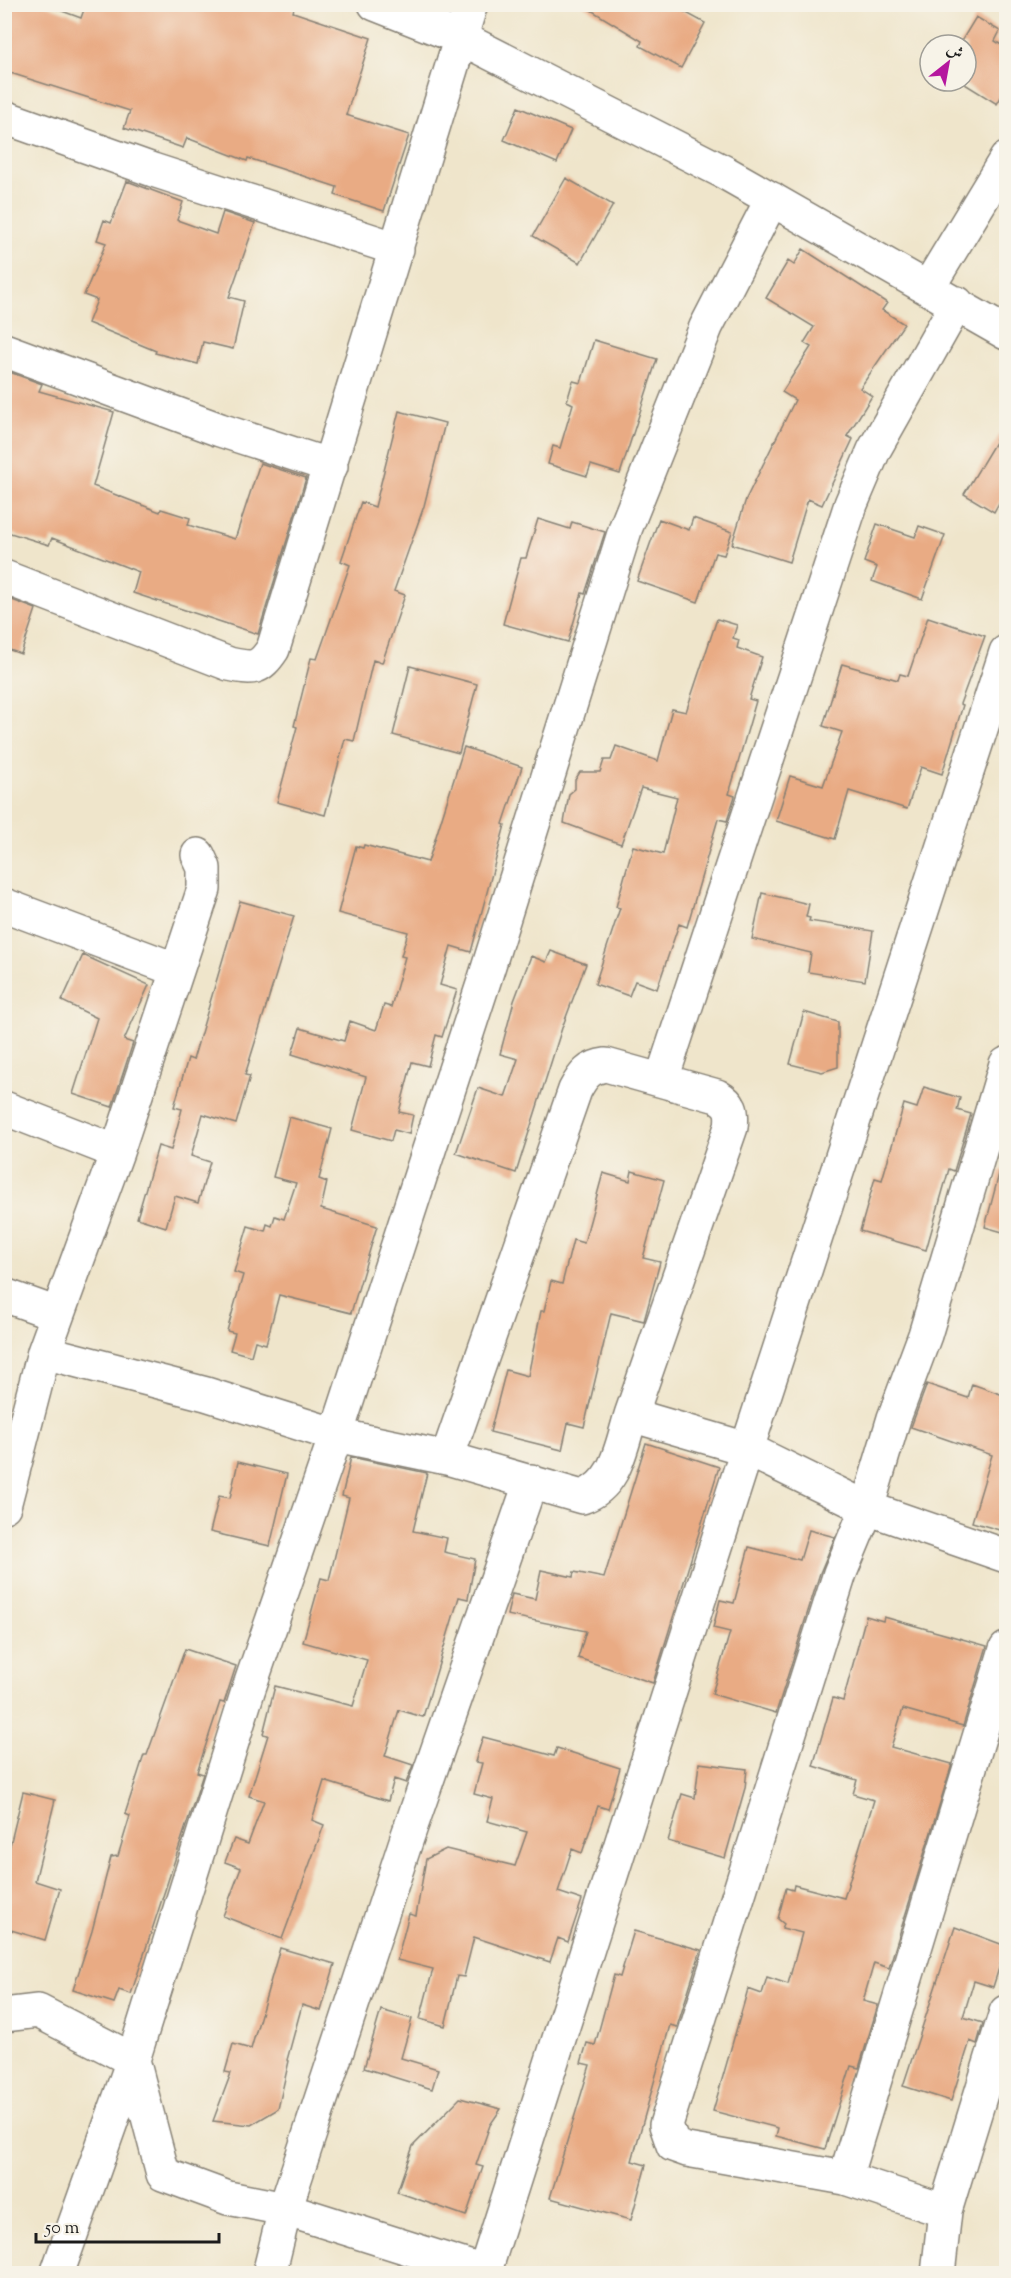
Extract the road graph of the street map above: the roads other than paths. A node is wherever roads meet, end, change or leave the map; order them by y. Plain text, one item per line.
1 (375, 4) edge
2 (471, 4) edge
3 (461, 38) junction
4 (4, 117) edge
5 (1006, 159) edge
6 (772, 199) junction
7 (397, 249) junction
8 (929, 286) junction
9 (957, 303) junction
10 (1006, 333) edge
11 (4, 350) edge
12 (331, 466) junction
13 (4, 578) edge
14 (1006, 652) edge
15 (198, 855) dead end
16 (4, 905) edge
17 (177, 970) junction
18 (1006, 1064) edge
19 (662, 1079) junction
20 (4, 1108) edge
21 (117, 1152) junction
22 (4, 1295) edge
23 (57, 1314) junction
24 (44, 1352) junction
25 (631, 1415) junction
26 (336, 1435) junction
27 (747, 1449) junction
28 (447, 1458) junction
29 (531, 1481) junction
30 (4, 1506) edge
31 (867, 1508) junction
32 (1006, 1556) edge
33 (1006, 1648) edge
34 (1006, 2012) edge
35 (4, 2015) edge
36 (133, 2060) junction
37 (845, 2178) junction
38 (285, 2209) junction
39 (945, 2211) junction
40 (484, 2273) edge
41 (57, 2274) edge
42 (269, 2274) edge
43 (938, 2274) edge

1 - 3 street
2 - 3 street
3 - 6 street
3 - 7 street
4 - 7 street
5 - 8 street
6 - 8 street
6 - 26 street
7 - 12 street
8 - 9 street
9 - 10 street
9 - 19 street
11 - 12 street
12 - 13 street
14 - 27 street
15 - 17 street
16 - 17 street
17 - 21 street
18 - 31 street
19 - 25 street
19 - 28 street
20 - 21 street
21 - 23 street
22 - 23 street
23 - 24 street
24 - 26 street
24 - 30 street
25 - 27 street
25 - 29 street
26 - 28 street
26 - 36 street
27 - 31 street
27 - 40 street
28 - 29 street
29 - 38 street
31 - 32 street
31 - 37 street
33 - 37 street
34 - 39 street
35 - 36 street
36 - 38 street
36 - 41 street
37 - 39 street
38 - 40 street
38 - 42 street
39 - 43 street

